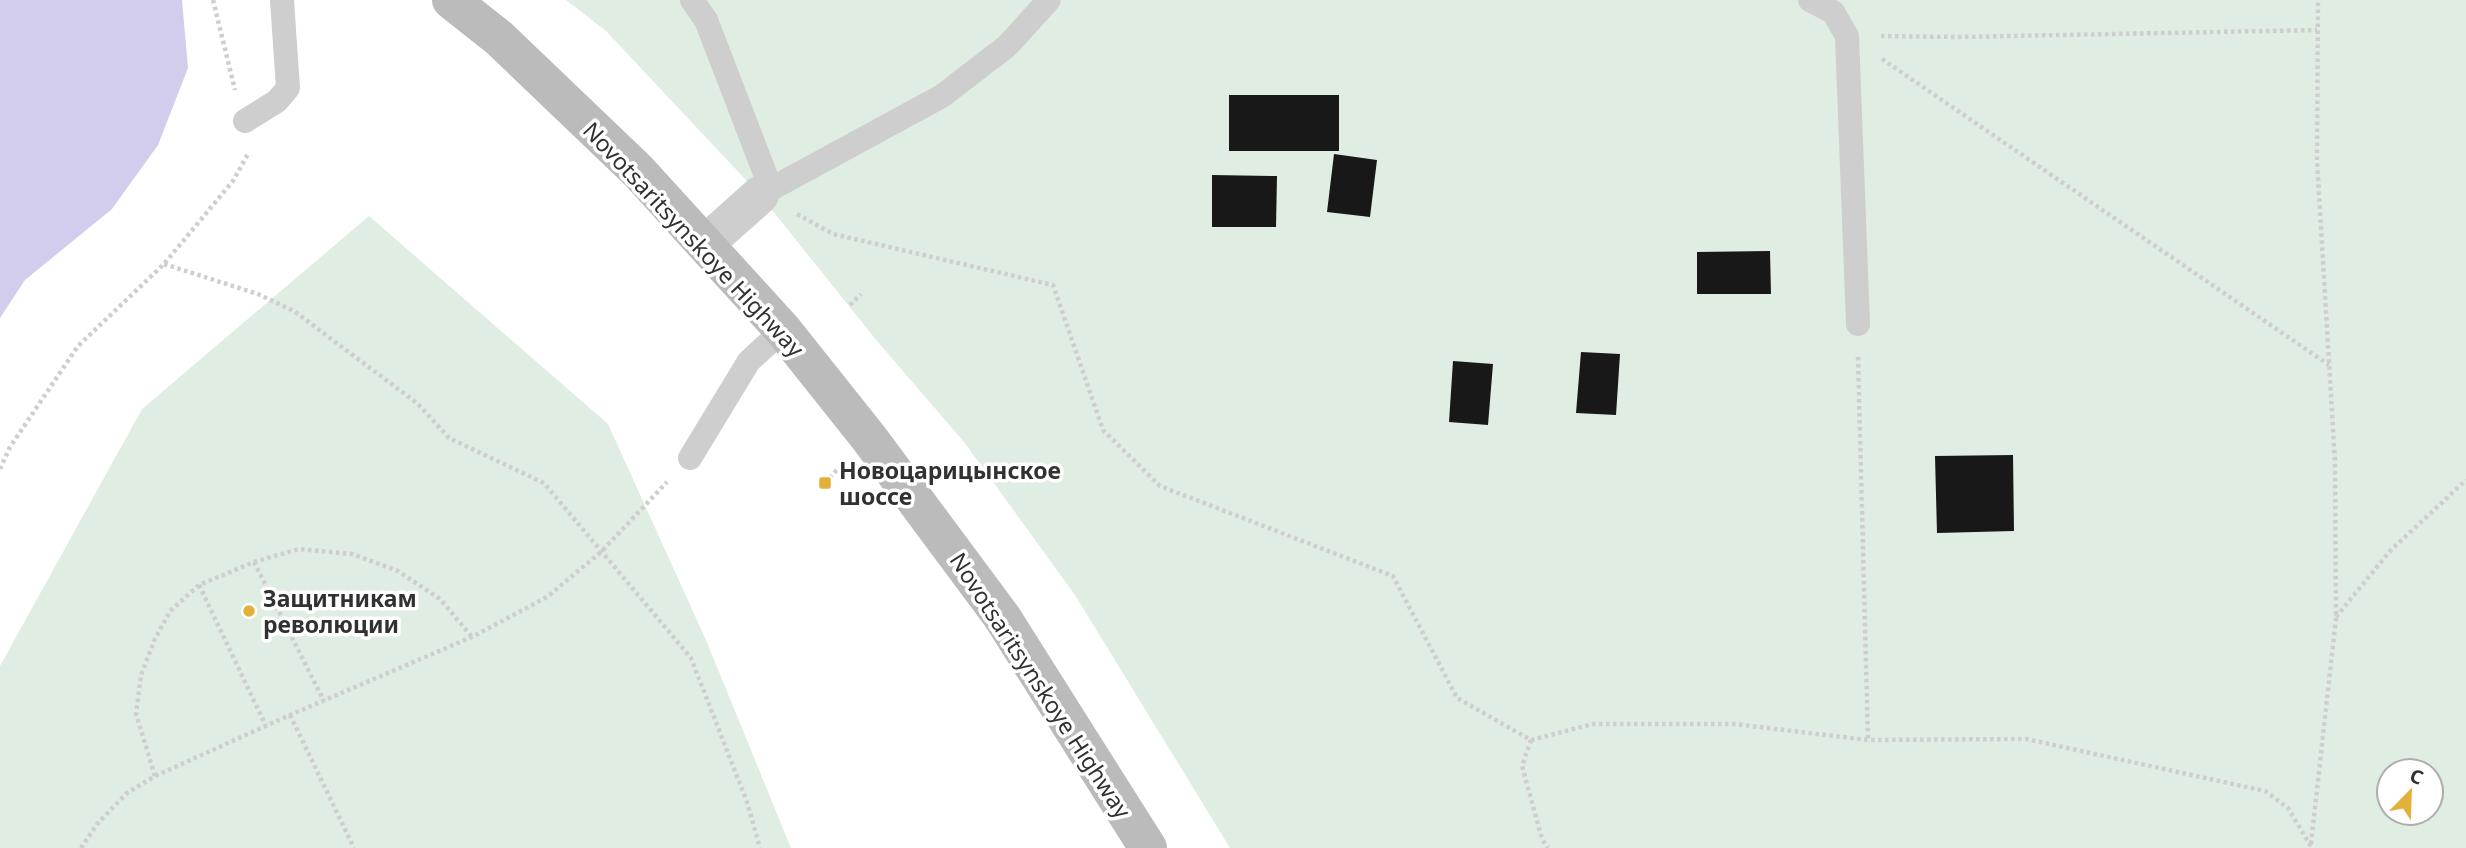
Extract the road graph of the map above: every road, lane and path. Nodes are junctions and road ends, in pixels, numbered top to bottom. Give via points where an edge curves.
1 (213, 0) edge
2 (282, 0) edge
3 (451, 0) edge
4 (692, 0) edge
5 (1049, 0) edge
6 (1810, 0) edge
7 (2318, 0) edge
8 (2317, 30) junction
9 (1847, 36) junction
10 (245, 121) junction
11 (766, 192) junction
12 (705, 244) junction
13 (164, 264) junction
14 (861, 294) dead end
15 (850, 305) dead end
16 (1858, 324) joint
17 (783, 330) junction
18 (2329, 365) junction
19 (690, 458) joint
20 (0, 469) edge
21 (837, 470) dead end
22 (2466, 480) edge
23 (825, 483) dead end
24 (601, 552) junction
25 (254, 562) junction
26 (199, 585) junction
27 (2336, 618) junction
28 (472, 637) junction
29 (324, 701) junction
30 (289, 715) junction
31 (266, 726) junction
32 (1531, 740) junction
33 (1868, 740) junction
34 (155, 776) junction
35 (2311, 847) edge
36 (81, 848) edge
37 (354, 848) edge
38 (760, 848) edge
39 (1148, 848) edge
40 (1548, 848) edge

1 - 10 path
2 - 10 lane via 288,88
3 - 12 main road, Novotsaritsynskoye Highway via 499,38 638,171
4 - 11 lane via 706,20
5 - 11 lane via 1007,46 942,96
6 - 9 lane via 1833,12
7 - 8 path
8 - 9 path
8 - 18 path via 2316,160
9 - 16 lane
9 - 18 path
10 - 13 path via 251,140 233,181
11 - 12 street
11 - 32 path via 833,234 1054,285 1103,430 1160,486 1393,576 1457,698
12 - 17 main road, Novotsaritsynskoye Highway
13 - 20 path via 78,346 9,447
13 - 24 path via 258,294 294,311 418,404 449,438 544,483
14 - 15 path
16 - 33 path
17 - 19 lane via 749,361
17 - 39 main road, Novotsaritsynskoye Highway via 1002,617
18 - 27 path
19 - 24 path
21 - 23 path
22 - 27 path via 2390,551
24 - 28 path via 547,597
24 - 38 path via 691,658
25 - 26 path
25 - 28 path via 299,549 352,554 398,571 440,599
25 - 29 path
26 - 31 path
26 - 34 path via 170,611 141,675 136,714
27 - 35 path
28 - 29 path
29 - 30 path
30 - 31 path
30 - 37 path
31 - 34 path
32 - 33 path via 1593,724 1734,724
32 - 40 path via 1522,766
33 - 35 path via 2026,739 2265,791 2288,808
34 - 36 path via 127,793

